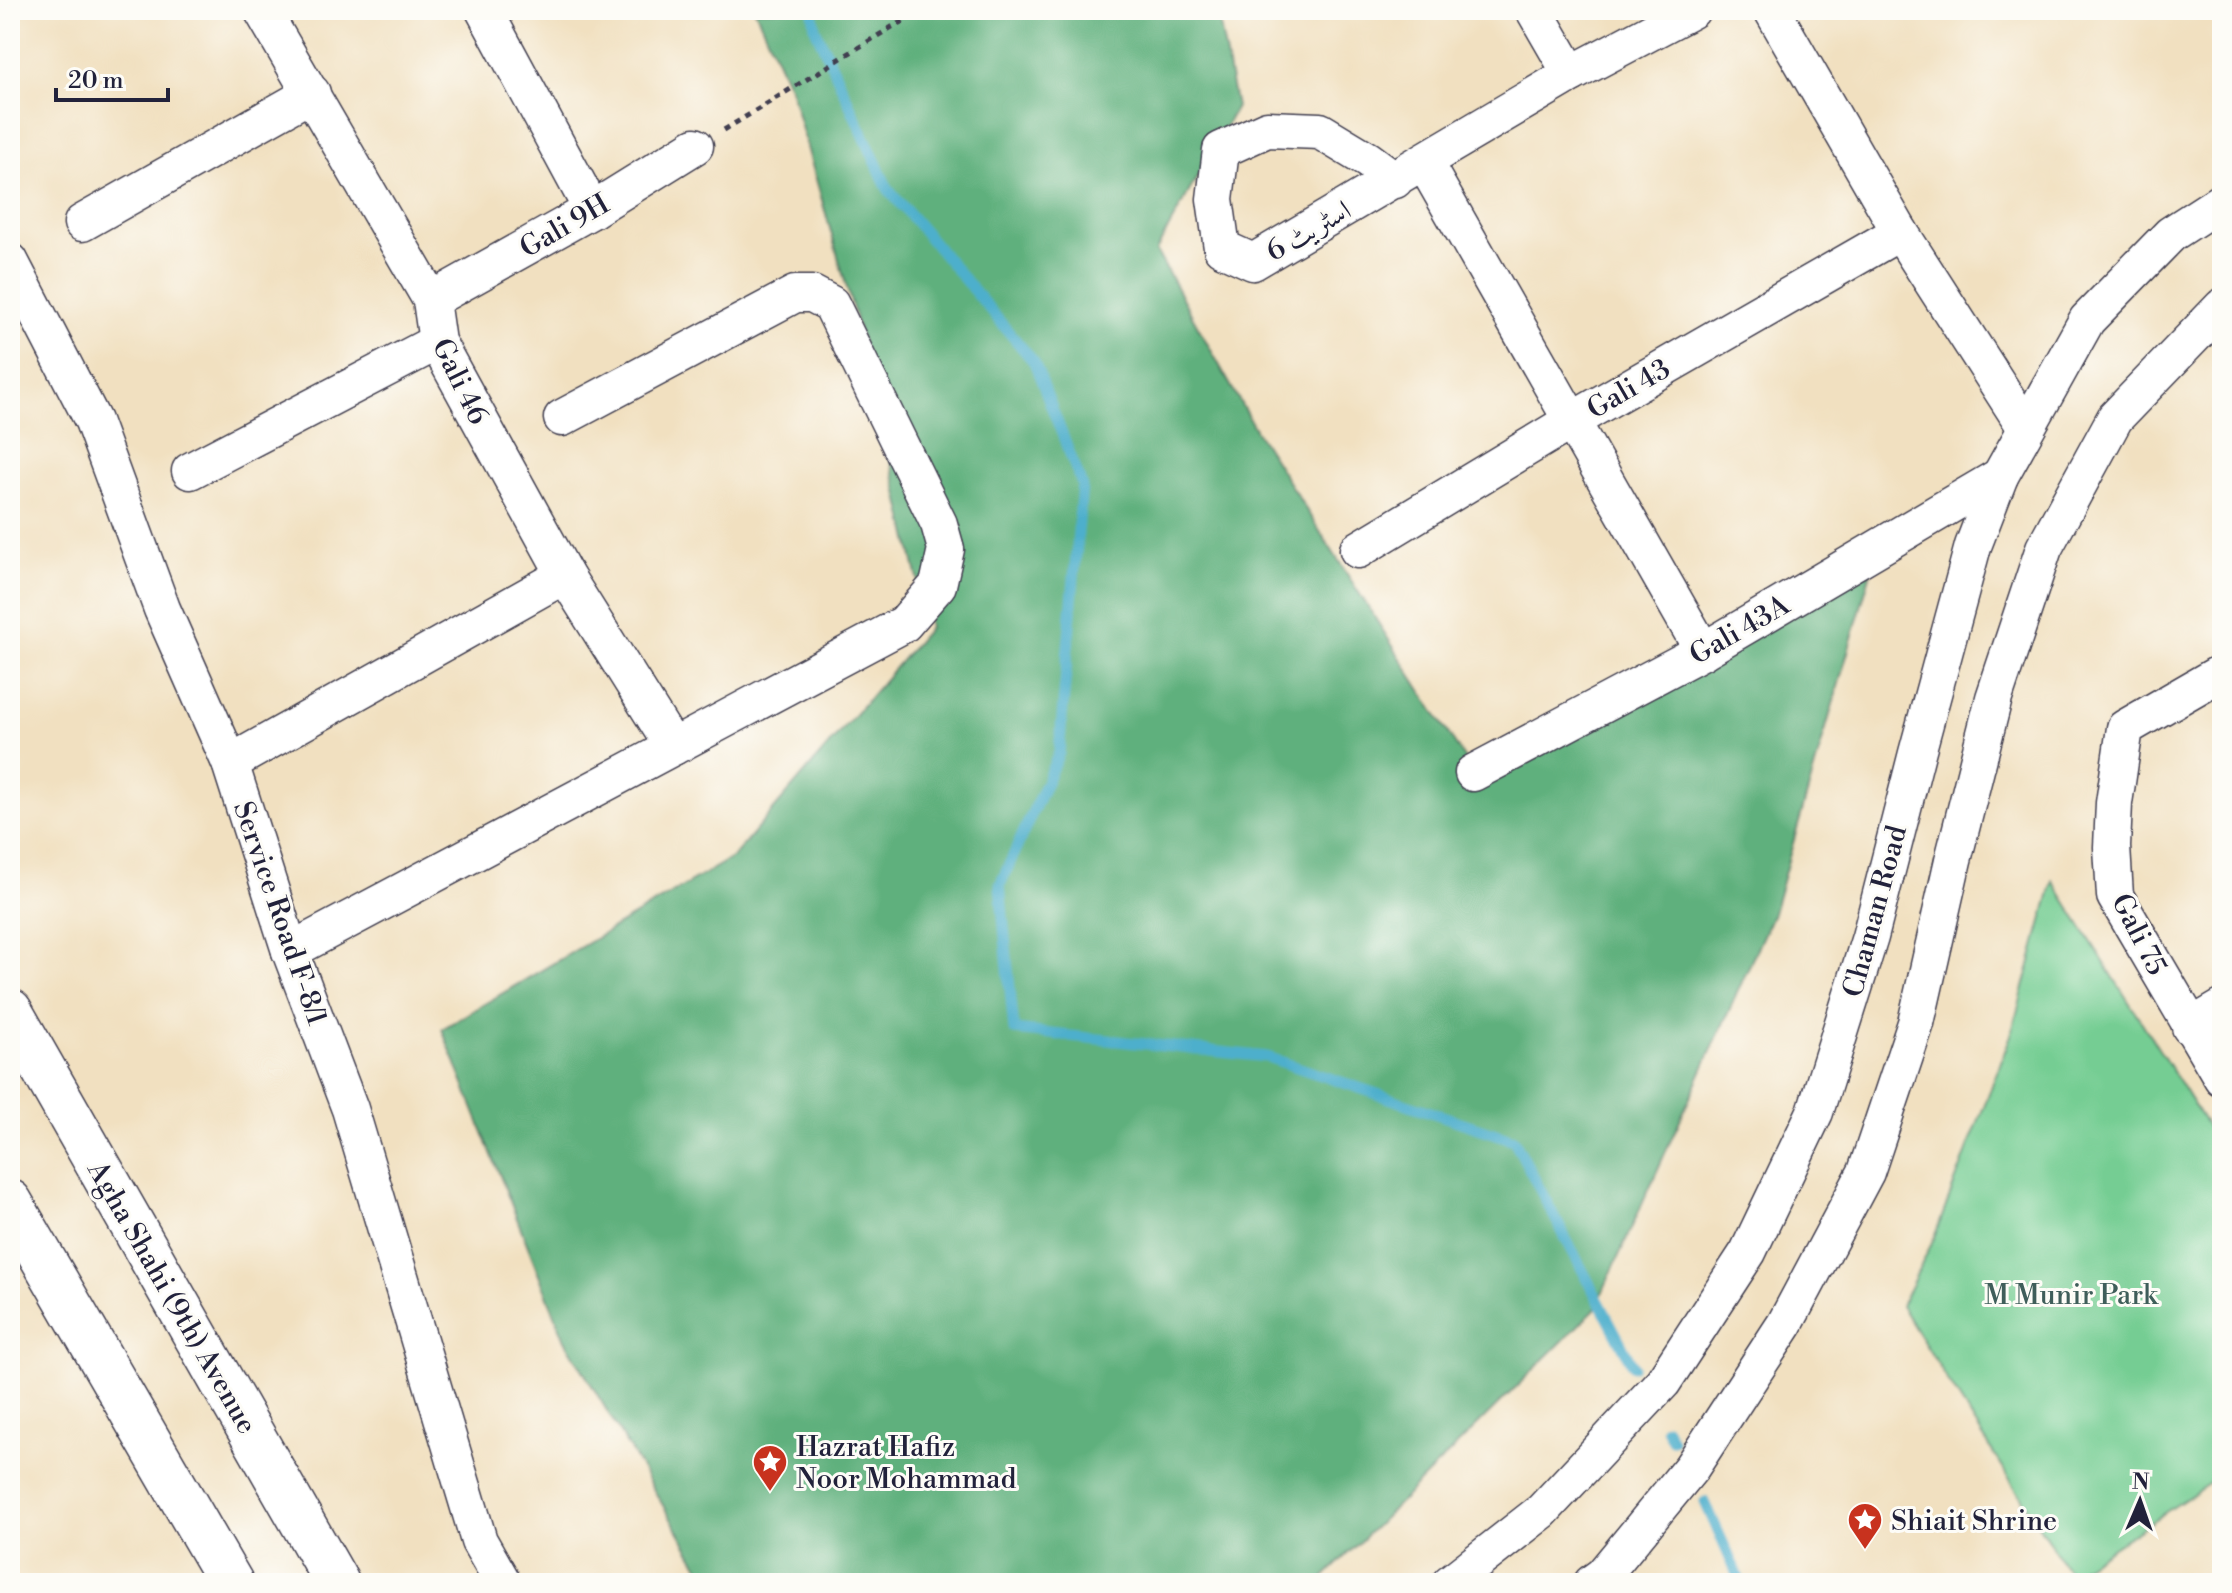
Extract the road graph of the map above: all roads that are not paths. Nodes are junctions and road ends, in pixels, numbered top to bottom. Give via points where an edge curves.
1 (262, 10) edge
2 (1534, 10) edge
3 (1692, 10) edge
4 (1772, 10) edge
5 (487, 11) edge
6 (1571, 74) junction
7 (312, 93) junction
8 (695, 146) dead end
9 (1409, 171) junction
10 (2222, 201) edge
11 (592, 210) junction
12 (82, 223) dead end
13 (1900, 232) junction
14 (10, 261) edge
15 (431, 300) junction
16 (2220, 314) edge
17 (437, 342) junction
18 (562, 418) dead end
19 (1573, 420) junction
20 (2026, 428) junction
21 (190, 471) dead end
22 (2000, 476) junction
23 (1358, 550) dead end
24 (565, 575) junction
25 (1703, 651) junction
26 (2222, 672) edge
27 (673, 747) junction
28 (230, 763) junction
29 (1473, 773) dead end
30 (290, 951) junction
31 (2222, 1008) edge
32 (10, 1011) edge
33 (2190, 1027) junction
34 (2222, 1078) edge
35 (10, 1202) edge
36 (231, 1583) edge
37 (337, 1583) edge
38 (503, 1583) edge
39 (1450, 1583) edge
40 (1592, 1583) edge

1 - 7 street, Gali 46
2 - 6 street
3 - 6 street, اسٹریٹ 6
4 - 13 street
5 - 11 street
6 - 9 street, اسٹریٹ 6
7 - 12 street
7 - 15 street, Gali 46
8 - 11 street, Gali 9H
9 - 9 street, اسٹریٹ 6 via 1368,160 1320,131 1267,129 1221,150 1215,199 1222,248 1253,262
9 - 19 street
10 - 20 street, Chaman Road via 2171,234 2087,320
11 - 15 street, Gali 9H
13 - 19 street, Gali 43
13 - 20 street
14 - 28 street, Service Road F-8/1 via 93,421 162,609
15 - 17 street, Gali 46
16 - 40 street via 2115,418 2044,548 1994,698 1916,1023 1866,1172 1785,1324 1691,1468
17 - 21 street
17 - 24 street, Gali 46
18 - 27 street via 795,294 812,294 831,304 939,524 946,549 938,585 904,624
19 - 23 street, Gali 43
19 - 25 street
20 - 22 street, Chaman Road
22 - 25 street, Gali 43A
22 - 39 street, Chaman Road via 1973,546 1870,937 1815,1112 1748,1252 1663,1382 1542,1511
24 - 27 street, Gali 46
24 - 28 street
25 - 29 street, Gali 43A
26 - 33 street, Gali 75 via 2125,728 2114,803 2115,896
27 - 30 street
28 - 30 street, Service Road F-8/1
30 - 38 street, Service Road F-8/1 via 350,1109 479,1541
31 - 33 street
32 - 37 main road, Agha Shahi (9th) Avenue
33 - 34 street, Gali 75
35 - 36 main road

